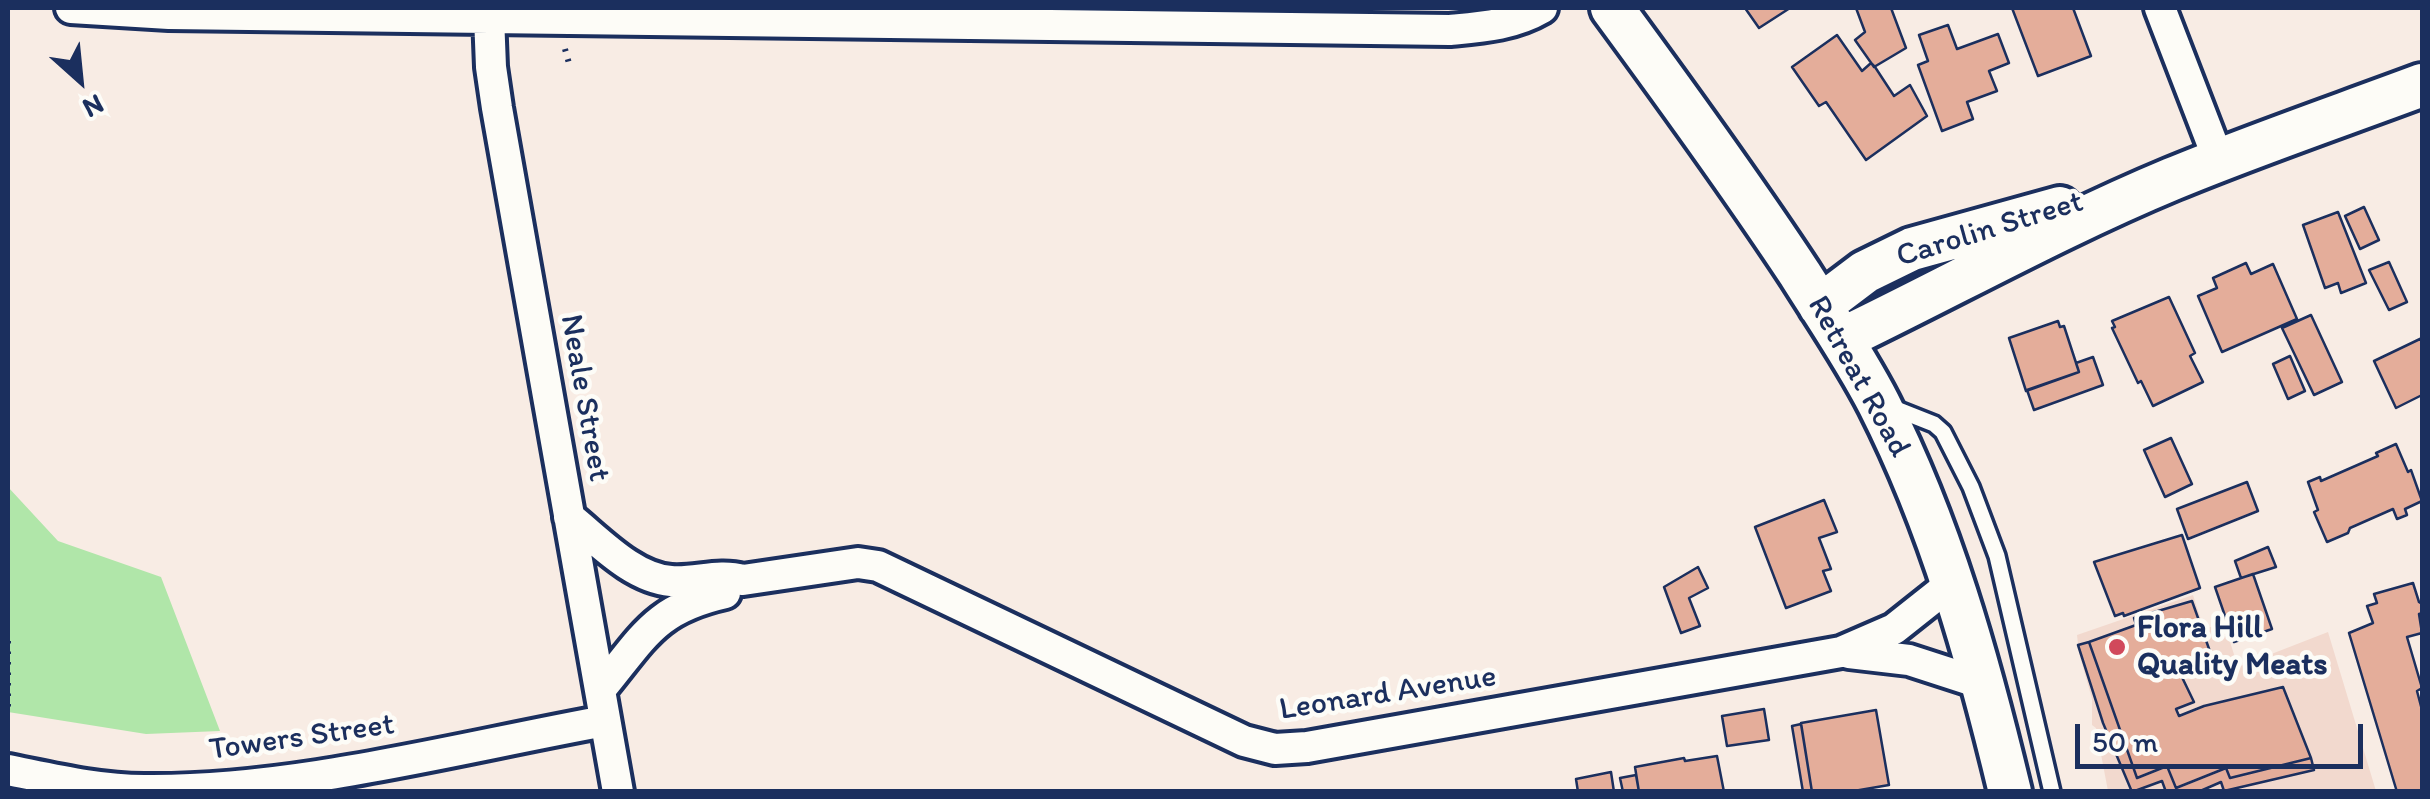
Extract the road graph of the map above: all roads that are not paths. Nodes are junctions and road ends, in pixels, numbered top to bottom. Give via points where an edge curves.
1 (71, 8) edge
2 (1340, 8) edge
3 (1542, 8) edge
4 (1612, 8) edge
5 (2160, 8) edge
6 (488, 16) junction
7 (1296, 27) junction
8 (2422, 84) edge
9 (2219, 162) junction
10 (1831, 323) junction
11 (1878, 402) junction
12 (570, 517) junction
13 (743, 580) junction
14 (1952, 583) junction
15 (1841, 652) junction
16 (1983, 684) junction
17 (600, 690) junction
18 (605, 721) junction
19 (8, 770) edge
20 (618, 792) edge
21 (2010, 792) edge
22 (2052, 792) edge

1 - 6 street
2 - 7 street
3 - 7 street via 1492,26 1450,30
4 - 10 street, Retreat Road
5 - 9 street
6 - 7 street
6 - 12 street, Neale Street via 495,94
8 - 9 street, Carolin Street
9 - 10 street, Carolin Street via 1994,260 1936,294
10 - 11 street, Retreat Road
11 - 14 street, Retreat Road
11 - 22 lane via 1943,432 1971,487 1997,556
12 - 13 street, Leonard Avenue via 654,578
12 - 17 street, Neale Street
13 - 15 street, Leonard Avenue via 858,562 897,572 1244,741 1275,749
13 - 17 street, Leonard Avenue via 732,591 672,609
14 - 15 street, Leonard Avenue via 1878,639
14 - 16 street, Retreat Road
15 - 16 street, Leonard Avenue via 1909,660
16 - 21 street, Retreat Road
17 - 18 street, Neale Street
18 - 19 street, Towers Street via 370,766 181,790 98,787
18 - 20 street, Neale Street

